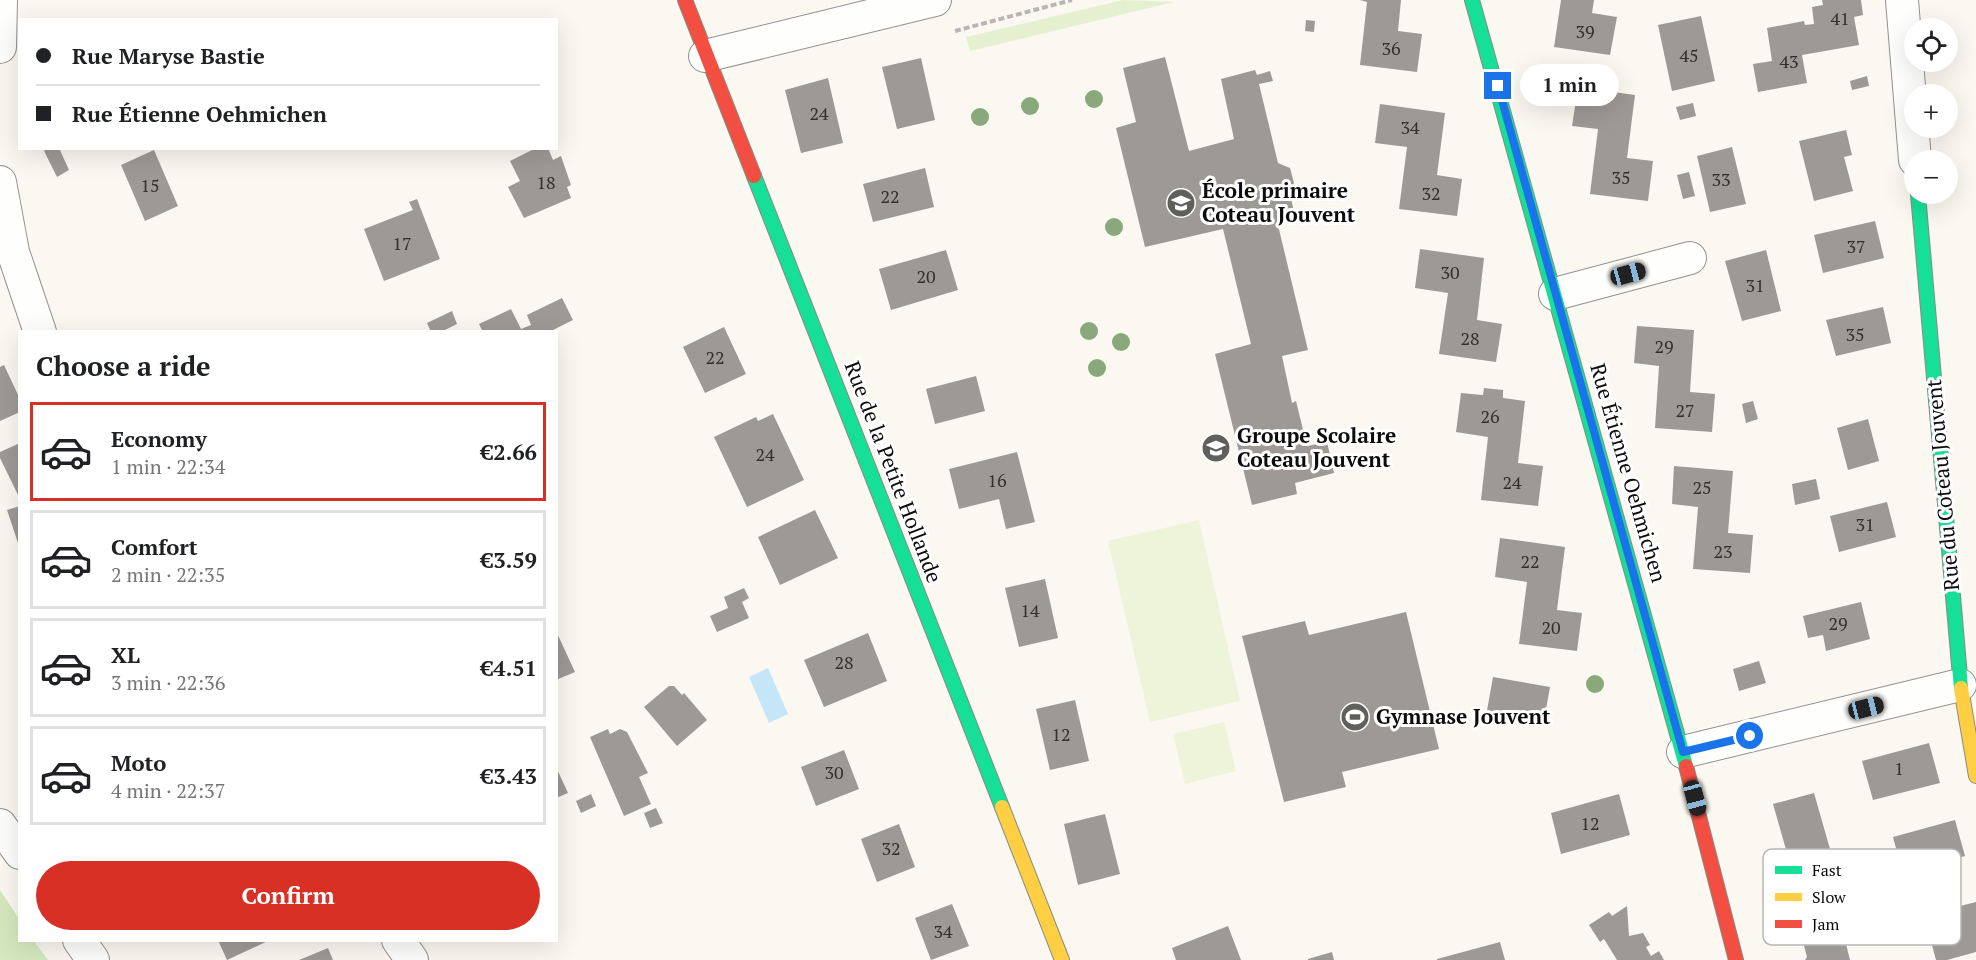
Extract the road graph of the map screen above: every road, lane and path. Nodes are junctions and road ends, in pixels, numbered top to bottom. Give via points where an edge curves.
1 (1, 0) edge
2 (685, 0) edge
3 (935, 0) edge
4 (1072, 0) edge
5 (1472, 0) edge
6 (1902, 0) edge
7 (873, 7) edge
8 (955, 31) dead end
9 (0, 47) edge
10 (705, 56) junction
11 (1914, 150) edge
12 (0, 182) edge
13 (1919, 204) edge
14 (1690, 258) dead end
15 (1555, 294) junction
16 (39, 330) edge
17 (1960, 686) junction
18 (1683, 752) junction
19 (1976, 776) edge
20 (0, 825) edge
21 (18, 850) edge
22 (80, 942) edge
23 (400, 942) edge
24 (93, 960) edge
25 (412, 960) edge
26 (1062, 960) edge
27 (1736, 960) edge

1 - 9 street
2 - 10 street, Rue de la Petite Hollande
3 - 7 street
4 - 8 path
5 - 15 street, Rue Étienne Oehmichen
6 - 11 street
7 - 10 street
10 - 26 street, Rue de la Petite Hollande
12 - 16 street via 13,252
13 - 17 street, Rue du Coteau Jouvent
14 - 15 street
15 - 18 street, Rue Étienne Oehmichen
17 - 18 street
17 - 19 street, Rue du Coteau Jouvent
18 - 27 street, Rue Étienne Oehmichen
20 - 21 street
22 - 24 street
23 - 25 street

